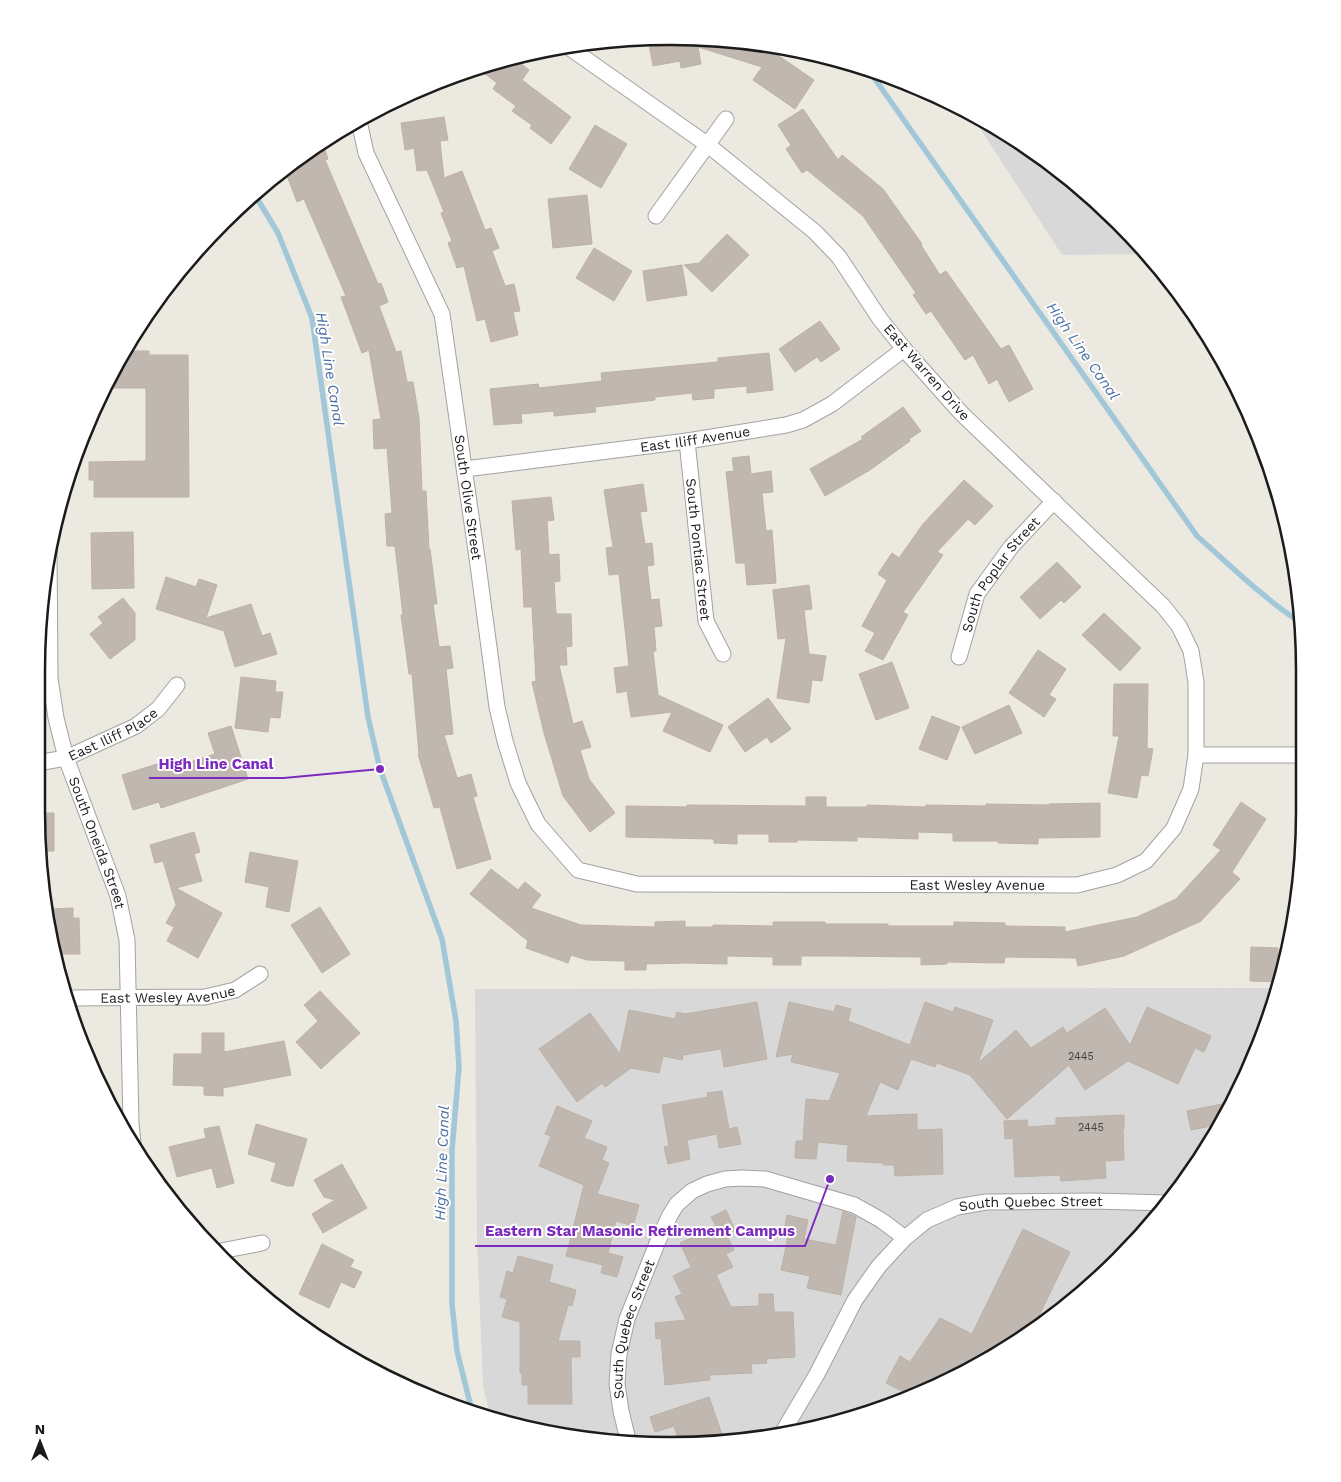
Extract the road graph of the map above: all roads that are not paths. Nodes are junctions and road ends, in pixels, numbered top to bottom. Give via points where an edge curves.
1 (576, 52) edge
2 (726, 119) dead end
3 (360, 128) edge
4 (708, 145) junction
5 (656, 216) dead end
6 (904, 349) junction
7 (687, 441) junction
8 (465, 469) junction
9 (1054, 501) junction
10 (49, 595) edge
11 (723, 654) dead end
12 (959, 657) dead end
13 (177, 685) dead end
14 (1196, 755) junction
15 (1296, 755) edge
16 (66, 758) junction
17 (45, 762) edge
18 (578, 870) joint
19 (260, 974) dead end
20 (74, 998) edge
21 (129, 998) junction
22 (131, 1128) edge
23 (1158, 1203) edge
24 (905, 1238) junction
25 (262, 1243) dead end
26 (225, 1250) edge
27 (786, 1426) edge
28 (627, 1436) edge

1 - 4 street, East Warren Drive
2 - 4 street
3 - 8 street, South Olive Street via 366,153 442,314
4 - 5 street
4 - 6 street, East Warren Drive via 824,241 850,271 880,319
6 - 7 street, East Iliff Avenue via 832,404 803,420 786,426
6 - 9 street, East Warren Drive via 962,414
7 - 8 street, East Iliff Avenue
7 - 11 street, South Pontiac Street via 706,621
8 - 18 street, South Olive Street via 505,741 518,783 538,824
9 - 12 street, South Poplar Street via 1011,547 977,594
9 - 14 street, East Warren Drive via 1163,606 1179,626 1191,651 1196,682
10 - 16 street, South Oneida Street via 50,678
13 - 16 street, East Iliff Place via 158,709 136,726
14 - 15 street
14 - 18 street, East Wesley Avenue via 1191,790 1174,828 1146,861 1117,875 1077,885 637,884
16 - 17 street, East Iliff Place
16 - 21 street, South Oneida Street via 118,896 127,940
19 - 21 street, East Wesley Avenue via 235,990 205,997
20 - 21 street, East Wesley Avenue
21 - 22 street, South Oneida Street
23 - 24 street, South Quebec Street via 1017,1201 957,1206 927,1220
24 - 27 street, South Quebec Street via 879,1266 855,1300
24 - 28 street, South Quebec Street via 854,1205 765,1179 725,1179 692,1191 670,1215 627,1319 619,1354 617,1384
25 - 26 street

